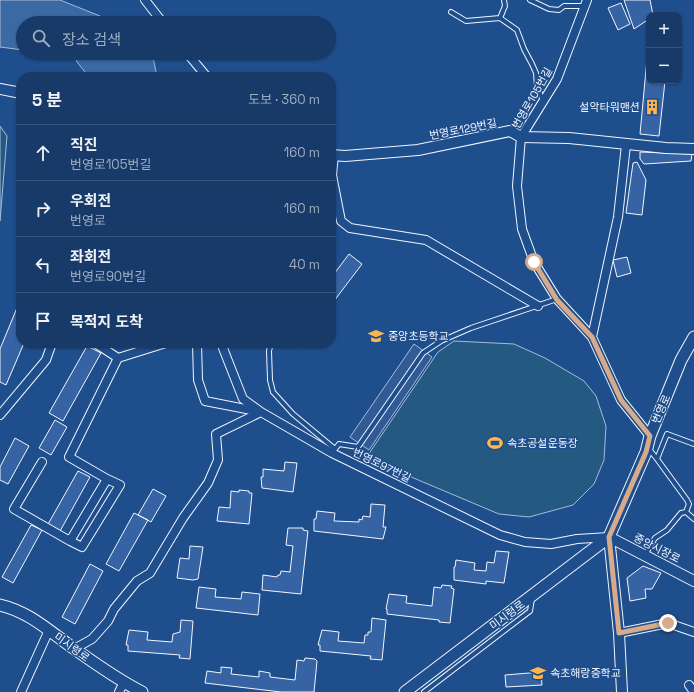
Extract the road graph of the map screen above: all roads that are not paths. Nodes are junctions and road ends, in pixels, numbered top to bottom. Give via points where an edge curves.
1 (145, 0) edge
2 (504, 0) edge
3 (530, 0) edge
4 (587, 0) edge
5 (451, 12) dead end
6 (158, 16) edge
7 (500, 18) junction
8 (580, 23) junction
9 (193, 60) edge
10 (203, 72) edge
11 (0, 89) edge
12 (16, 92) edge
13 (544, 101) junction
14 (521, 137) junction
15 (626, 145) junction
16 (694, 149) edge
17 (336, 155) edge
18 (336, 198) edge
19 (557, 300) junction
20 (538, 306) junction
21 (592, 337) junction
22 (694, 337) edge
23 (50, 348) edge
24 (103, 348) edge
25 (150, 348) edge
26 (197, 348) edge
27 (222, 348) edge
28 (270, 348) edge
29 (118, 358) junction
30 (261, 412) junction
31 (0, 415) edge
32 (648, 441) junction
33 (694, 444) edge
34 (334, 451) junction
35 (657, 460) junction
36 (42, 462) dead end
37 (107, 479) junction
38 (686, 512) junction
39 (694, 519) edge
40 (609, 537) junction
41 (70, 541) junction
42 (645, 556) junction
43 (694, 581) edge
44 (533, 595) junction
45 (0, 605) edge
46 (49, 630) junction
47 (694, 632) edge
48 (619, 633) junction
49 (74, 649) junction
50 (122, 687) edge
51 (21, 692) edge
52 (142, 692) edge
53 (405, 692) edge
54 (424, 692) edge
55 (622, 692) edge

1 - 6 street
2 - 7 lane via 505,6
3 - 8 lane via 549,9 583,6
4 - 8 street, 번영로105번길
5 - 7 lane via 466,21
7 - 13 lane via 517,30 534,69 537,86
8 - 13 street, 번영로105번길 via 558,79
9 - 10 street
11 - 12 street
13 - 14 street, 번영로105번길
14 - 15 street, 번영로129번길 via 597,140
14 - 17 street, 번영로129번길 via 510,131 418,150
14 - 19 street, 번영로105번길 via 517,186 522,229 534,262
15 - 16 street, 번영로129번길
15 - 21 street via 618,217
18 - 20 street via 341,221 350,228 426,240
19 - 20 lane
19 - 21 street, 번영로105번길
20 - 34 lane via 471,328 441,341 423,353 358,447 339,444
21 - 32 street, 번영로105번길 via 621,400
22 - 32 main road, 번영로 via 681,360
23 - 31 street via 46,360
24 - 29 street
25 - 29 street
26 - 30 street, 번영로97번길 via 198,380 205,400
27 - 30 street via 243,399
28 - 34 lane via 270,380 273,392
29 - 37 street via 69,457
30 - 34 street, 번영로97번길
30 - 49 street via 216,434 218,460 212,474 150,573 137,581 92,639
32 - 35 lane
32 - 40 main road, 번영로
33 - 35 lane via 667,434
34 - 40 street, 번영로97번길 via 500,535 525,542 551,544
35 - 38 lane via 687,500 689,504
36 - 41 street via 14,510
37 - 41 street
37 - 41 street via 120,485 82,548
38 - 39 lane
38 - 42 lane via 681,513 667,530 655,538
40 - 42 street, 중앙시장로
40 - 44 main road, 미시령로
40 - 48 street, 번영로
42 - 43 street, 중앙시장로
44 - 53 main road, 미시령로
44 - 54 lane via 530,611
45 - 46 main road, 미시령로 via 30,616
46 - 49 main road, 미시령로
46 - 51 street
47 - 48 street via 668,623
48 - 55 street, 번영로
49 - 50 main road, 미시령로
50 - 52 main road, 미시령로

